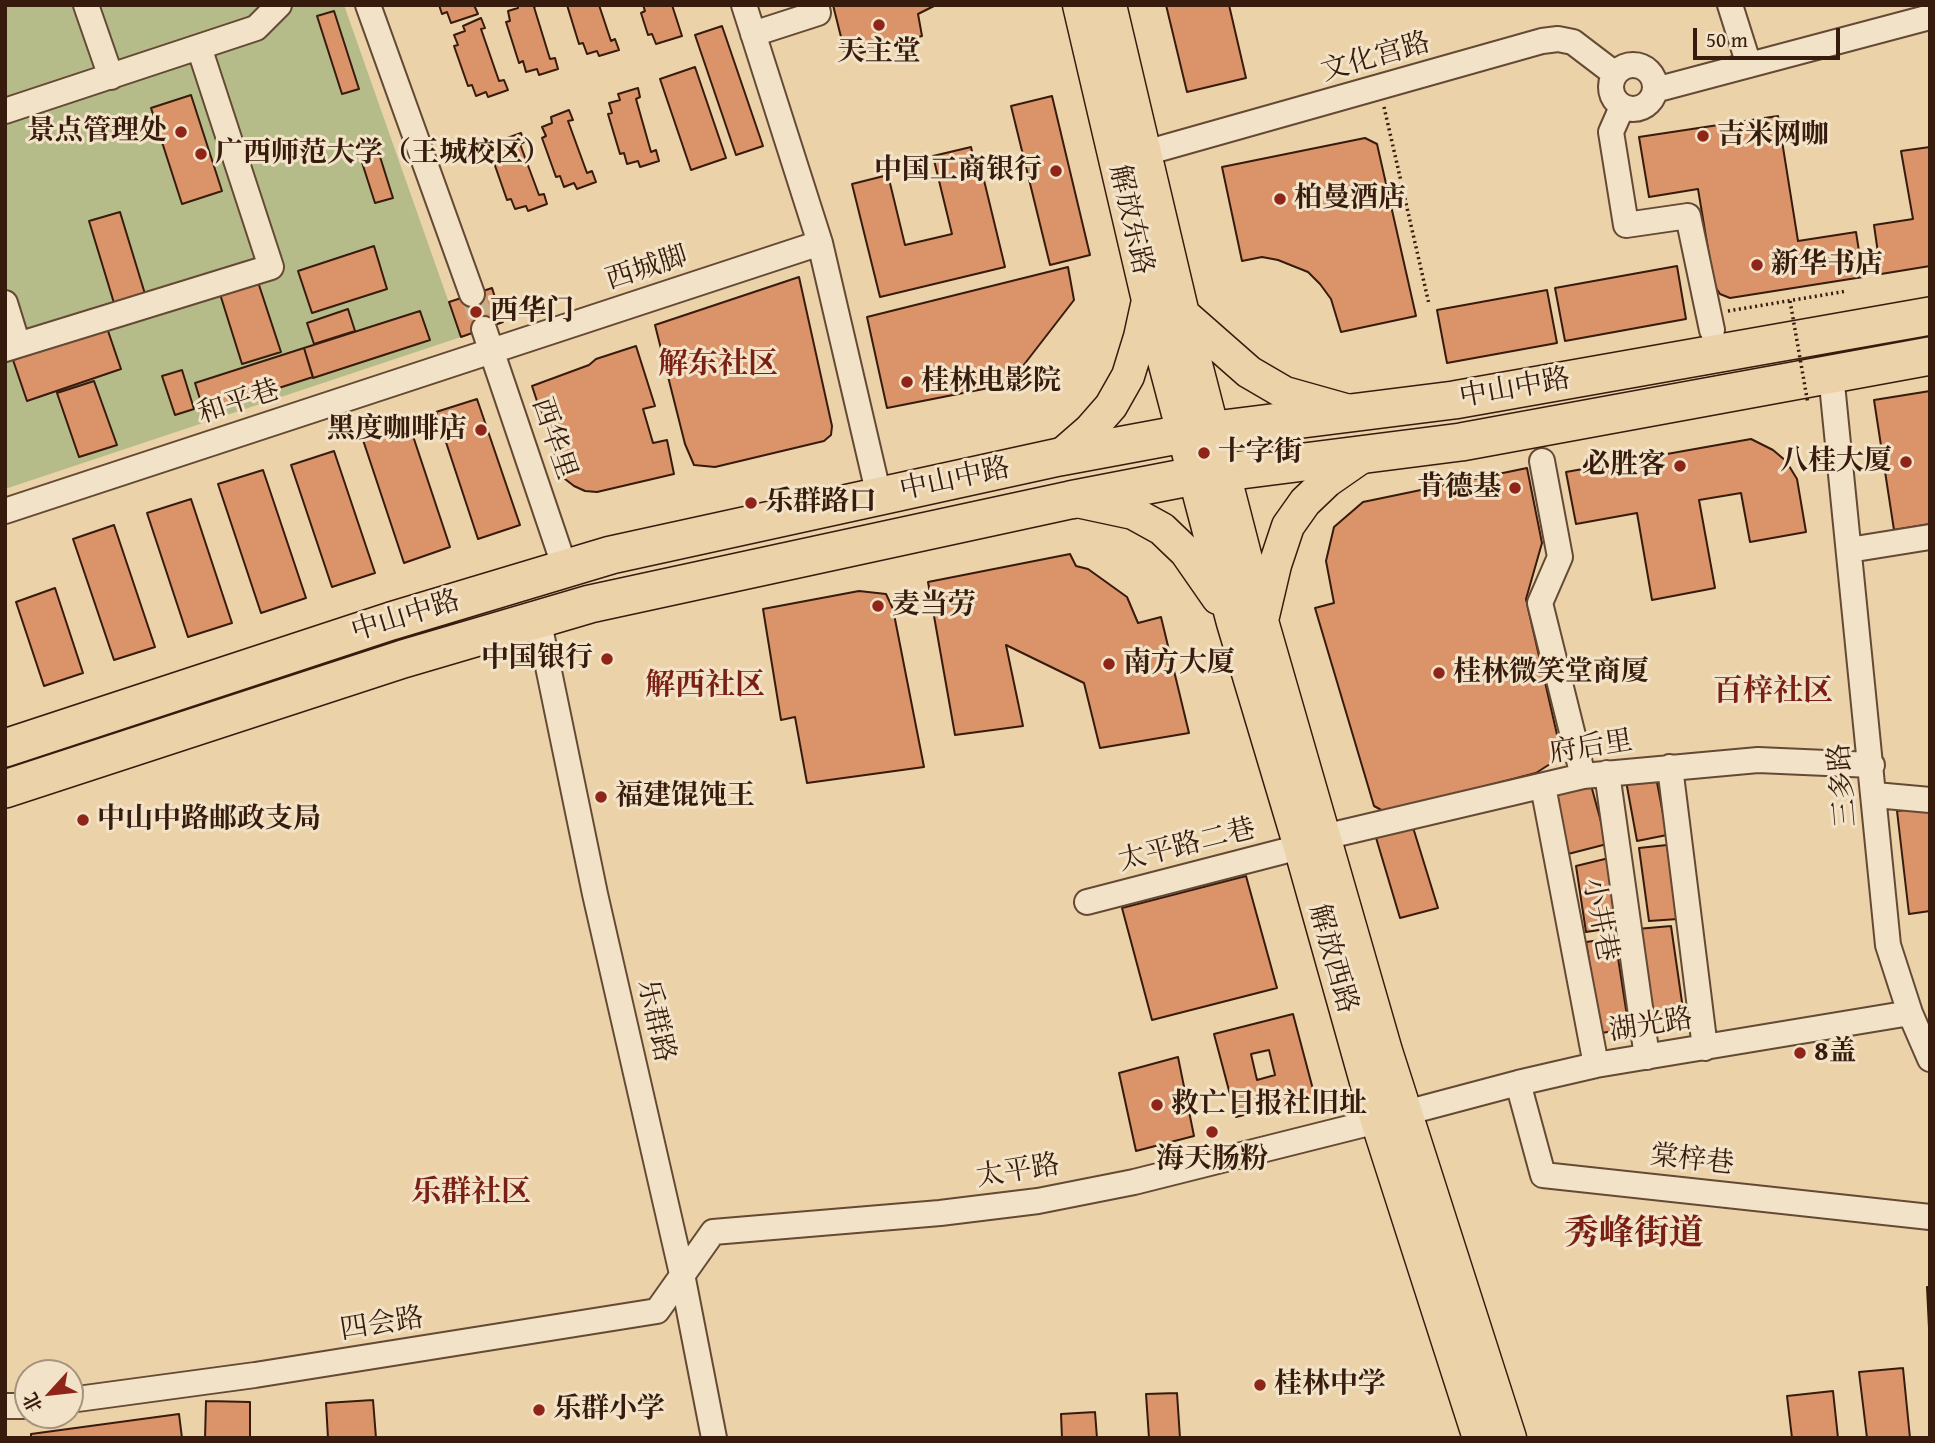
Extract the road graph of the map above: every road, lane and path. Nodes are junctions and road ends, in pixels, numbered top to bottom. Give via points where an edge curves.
1 (86, 5) edge
2 (279, 5) edge
3 (368, 5) edge
4 (744, 5) edge
5 (816, 5) edge
6 (1079, 5) edge
7 (1110, 5) edge
8 (1730, 5) edge
9 (1930, 17) edge
10 (753, 34) junction
11 (199, 47) junction
12 (1749, 65) junction
13 (1615, 74) junction
14 (111, 77) junction
15 (1380, 88) junction
16 (1655, 90) junction
17 (1622, 107) junction
18 (5, 111) edge
19 (1145, 153) junction
20 (820, 243) junction
21 (1847, 291) dead end
22 (472, 294) tunnel mouth
23 (1148, 300) junction
24 (1790, 301) dead end
25 (5, 303) edge
26 (1429, 304) dead end
27 (1183, 314) junction
28 (1930, 316) edge
29 (1720, 321) joint
30 (488, 340) junction
31 (12, 347) edge
32 (1930, 356) edge
33 (1831, 374) junction
34 (1808, 404) dead end
35 (1357, 414) junction
36 (1198, 432) junction
37 (1363, 456) junction
38 (1059, 457) junction
39 (1542, 461) dead end
40 (1209, 475) junction
41 (879, 496) junction
42 (1070, 500) junction
43 (5, 511) edge
44 (1930, 537) edge
45 (1850, 550) junction
46 (565, 568) junction
47 (538, 618) junction
48 (1247, 622) junction
49 (5, 748) edge
50 (1872, 765) junction
51 (1670, 767) junction
52 (1595, 775) junction
53 (1543, 786) junction
54 (5, 789) edge
55 (1875, 795) junction
56 (1930, 800) edge
57 (1312, 842) junction
58 (1087, 902) dead end
59 (1910, 1013) junction
60 (1705, 1048) junction
61 (1647, 1056) junction
62 (1930, 1059) edge
63 (1596, 1065) junction
64 (1518, 1083) junction
65 (1391, 1117) junction
66 (1930, 1217) edge
67 (682, 1274) junction
68 (84, 1398) edge
69 (714, 1438) edge
70 (1479, 1438) edge
71 (1510, 1438) edge

1 - 14 street
2 - 11 street via 256,28
3 - 22 street
4 - 10 street
5 - 10 street via 818,13
6 - 23 main road, 解放东路
7 - 19 main road, 解放东路
8 - 12 street
9 - 12 street
10 - 20 street
11 - 14 street
11 - 31 street via 271,267
12 - 16 street
13 - 15 street, 文化宫路 via 1573,43 1558,40
13 - 16 street via 1627,66 1642,67 1652,77
13 - 17 street via 1612,95
14 - 18 street
15 - 19 street, 文化宫路
15 - 26 path
16 - 17 street via 1643,107
17 - 29 street via 1611,132 1626,225 1688,216
19 - 27 main road, 解放东路
20 - 30 street, 西城脚
20 - 41 street
21 - 29 path
23 - 36 main road, 解放东路
23 - 38 main road via 1128,376 1111,406
24 - 34 path, bridge
25 - 31 street
27 - 35 main road via 1249,372 1285,393
27 - 36 main road, 解放东路
28 - 35 highway, 中山中路
30 - 43 street, 和平巷
30 - 46 street, 西华里
32 - 33 highway, 中山中路
33 - 37 highway, 中山中路
33 - 45 street, 三多路
35 - 36 highway, 中山中路
36 - 38 highway, 中山中路
36 - 40 main road, 解放西路
37 - 40 highway, 中山中路
37 - 48 main road via 1312,495 1288,526
38 - 41 highway, 中山中路
39 - 52 street via 1560,557 1540,603
40 - 42 highway, 中山中路
40 - 48 main road, 解放西路
41 - 46 highway, 中山中路
42 - 47 highway, 中山中路
42 - 48 main road via 1133,513 1162,529
44 - 45 street
45 - 50 street, 三多路
46 - 49 highway, 中山中路
47 - 54 highway, 中山中路
47 - 67 street, 乐群路 via 595,894
48 - 57 main road, 解放西路
50 - 51 street, 府后里 via 1758,760
50 - 55 street, 三多路
51 - 52 street, 府后里
51 - 60 street
52 - 53 street, 府后里
52 - 61 street
53 - 57 street, 府后里
53 - 63 street, 小井巷
55 - 56 street
55 - 59 street, 三多路 via 1888,945
57 - 58 street, 太平路二巷
57 - 65 main road, 解放西路
59 - 60 street, 湖光路
59 - 62 street, 三多路
60 - 61 street, 湖光路
61 - 63 street, 湖光路
63 - 64 street, 湖光路
64 - 65 street, 湖光路
64 - 66 street, 棠梓巷 via 1542,1175
65 - 67 street, 太平路 via 1038,1201 713,1232
65 - 70 main road, 解放西路
65 - 71 main road, 解放西路
67 - 68 street, 四会路 via 657,1311
67 - 69 street, 乐群路

